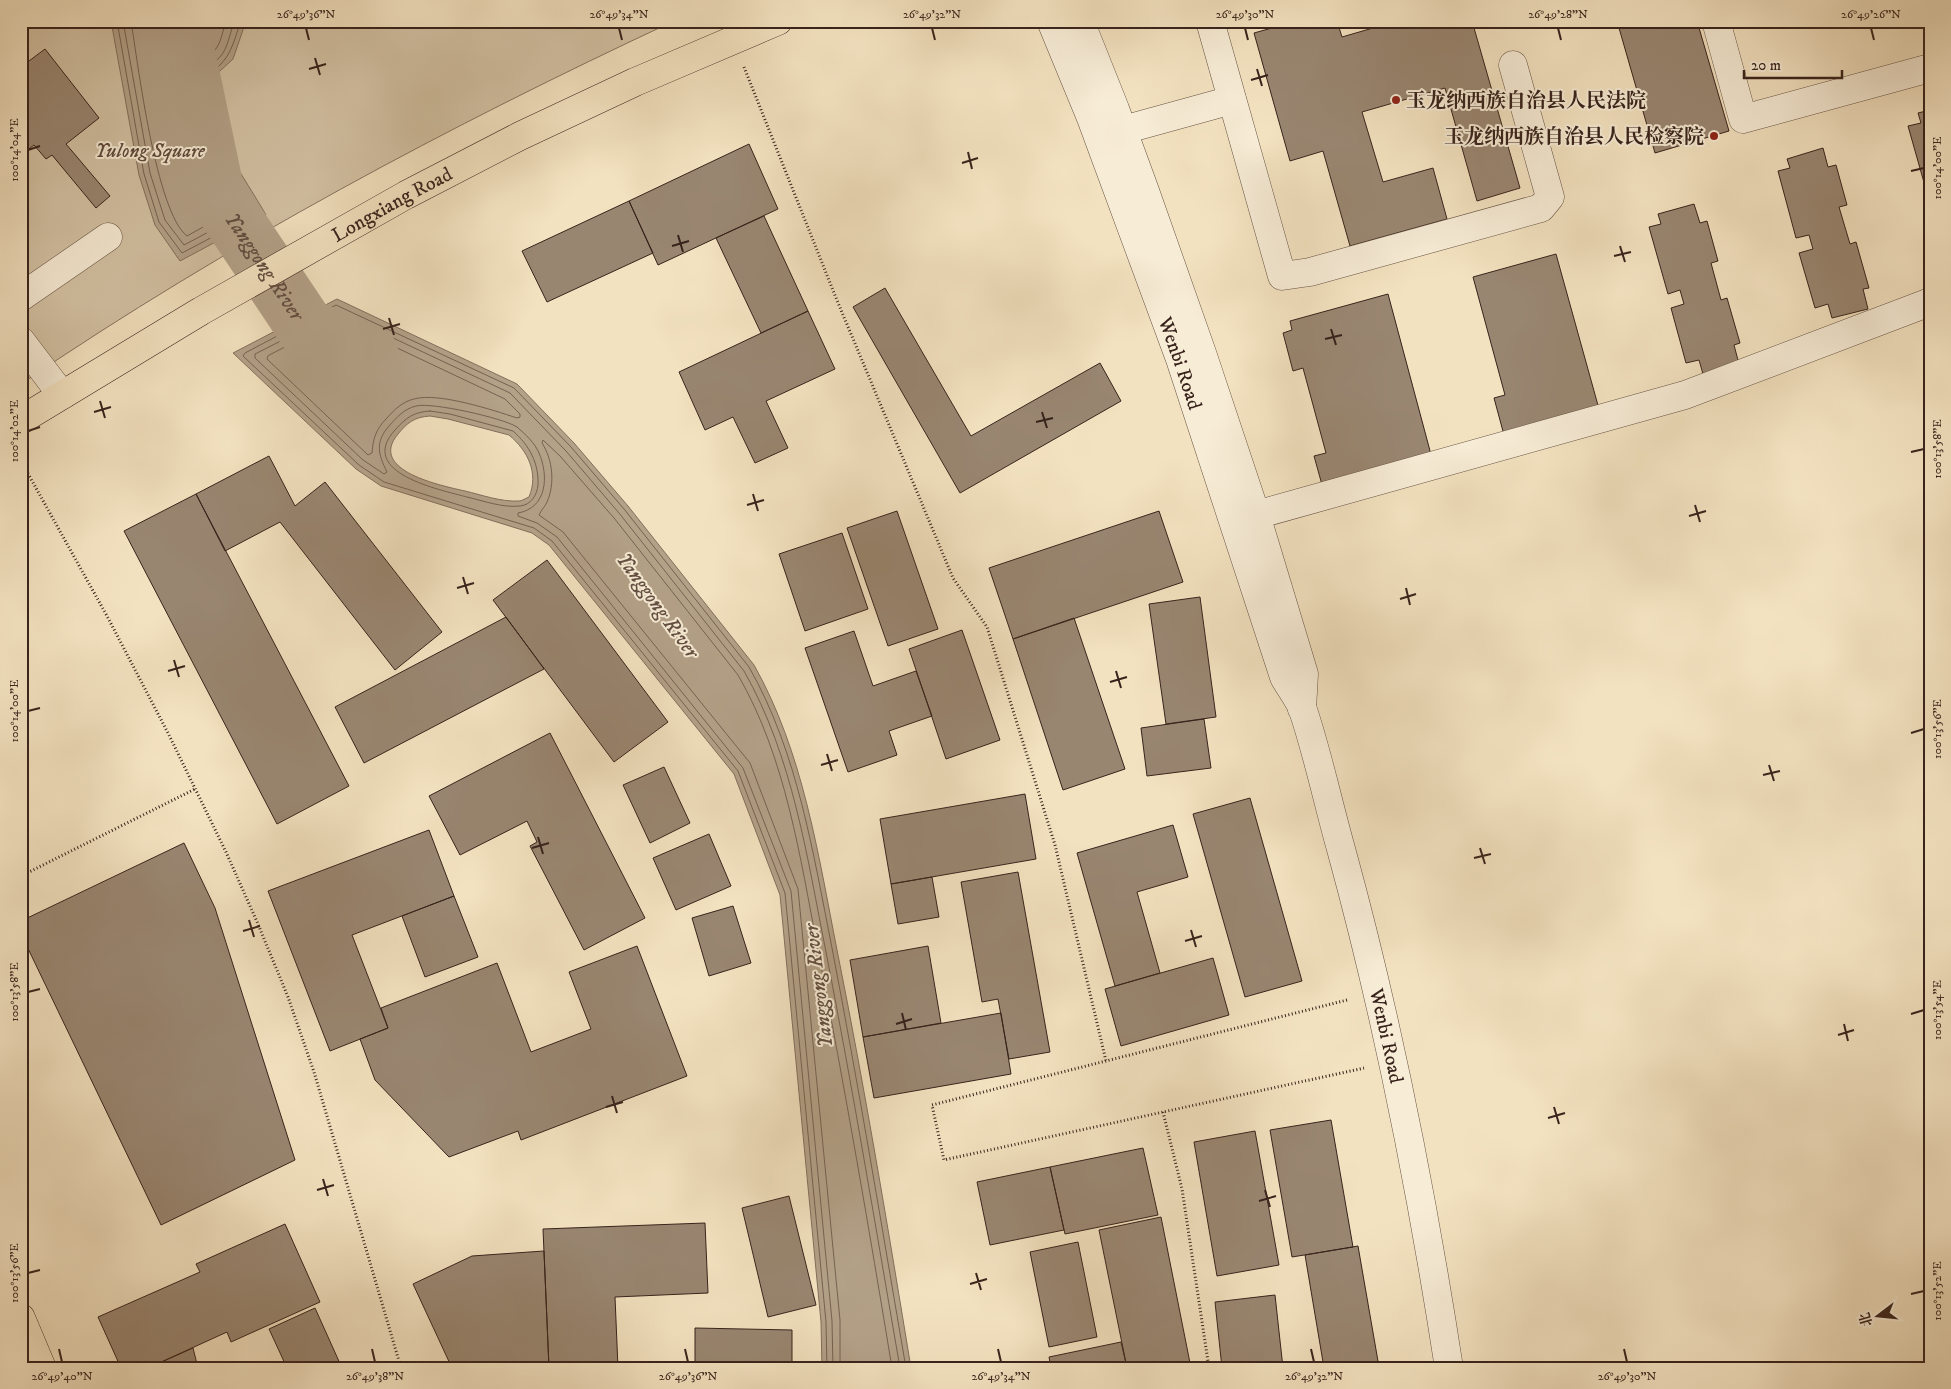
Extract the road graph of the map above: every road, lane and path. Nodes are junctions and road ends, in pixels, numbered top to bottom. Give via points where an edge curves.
1 (778, 21) edge
2 (1051, 21) edge
3 (1080, 21) edge
4 (1210, 21) edge
5 (1716, 21) edge
6 (733, 40) junction
7 (1513, 66) dead end
8 (1930, 68) edge
9 (1232, 100) junction
10 (1123, 130) junction
11 (108, 237) dead end
12 (21, 296) edge
13 (1930, 302) edge
14 (21, 341) edge
15 (62, 395) junction
16 (21, 420) edge
17 (21, 461) edge
18 (1256, 515) junction
19 (1302, 709) junction
20 (196, 789) junction
21 (21, 876) edge
22 (1378, 992) junction
23 (1106, 1061) junction
24 (1394, 1062) junction
25 (1163, 1112) junction
26 (21, 1318) edge
27 (42, 1368) edge
28 (400, 1368) edge
29 (1209, 1368) edge
30 (1449, 1368) edge

1 - 6 main road, Longxiang Road
2 - 19 street, Wenbi Road via 1180,360 1284,677
3 - 10 street, Wenbi Road
4 - 9 street
5 - 8 street via 1743,119
6 - 15 main road, Longxiang Road via 520,136 406,195 201,310
6 - 23 path via 953,578 987,627 1055,844
7 - 9 street via 1550,197 1541,208 1310,272 1282,276
9 - 10 street
10 - 18 street, Wenbi Road
11 - 12 street
13 - 18 street via 1685,395
14 - 15 street
15 - 16 main road, Longxiang Road
17 - 20 path via 107,616
18 - 19 street, Wenbi Road via 1304,674
19 - 22 street, Wenbi Road
20 - 21 path
20 - 28 path via 288,997 314,1072
22 - 23 path
22 - 24 street, Wenbi Road
23 - 25 path via 932,1105 944,1160
24 - 25 path
24 - 30 street, Wenbi Road via 1430,1248
25 - 29 path via 1182,1189
26 - 27 main road

